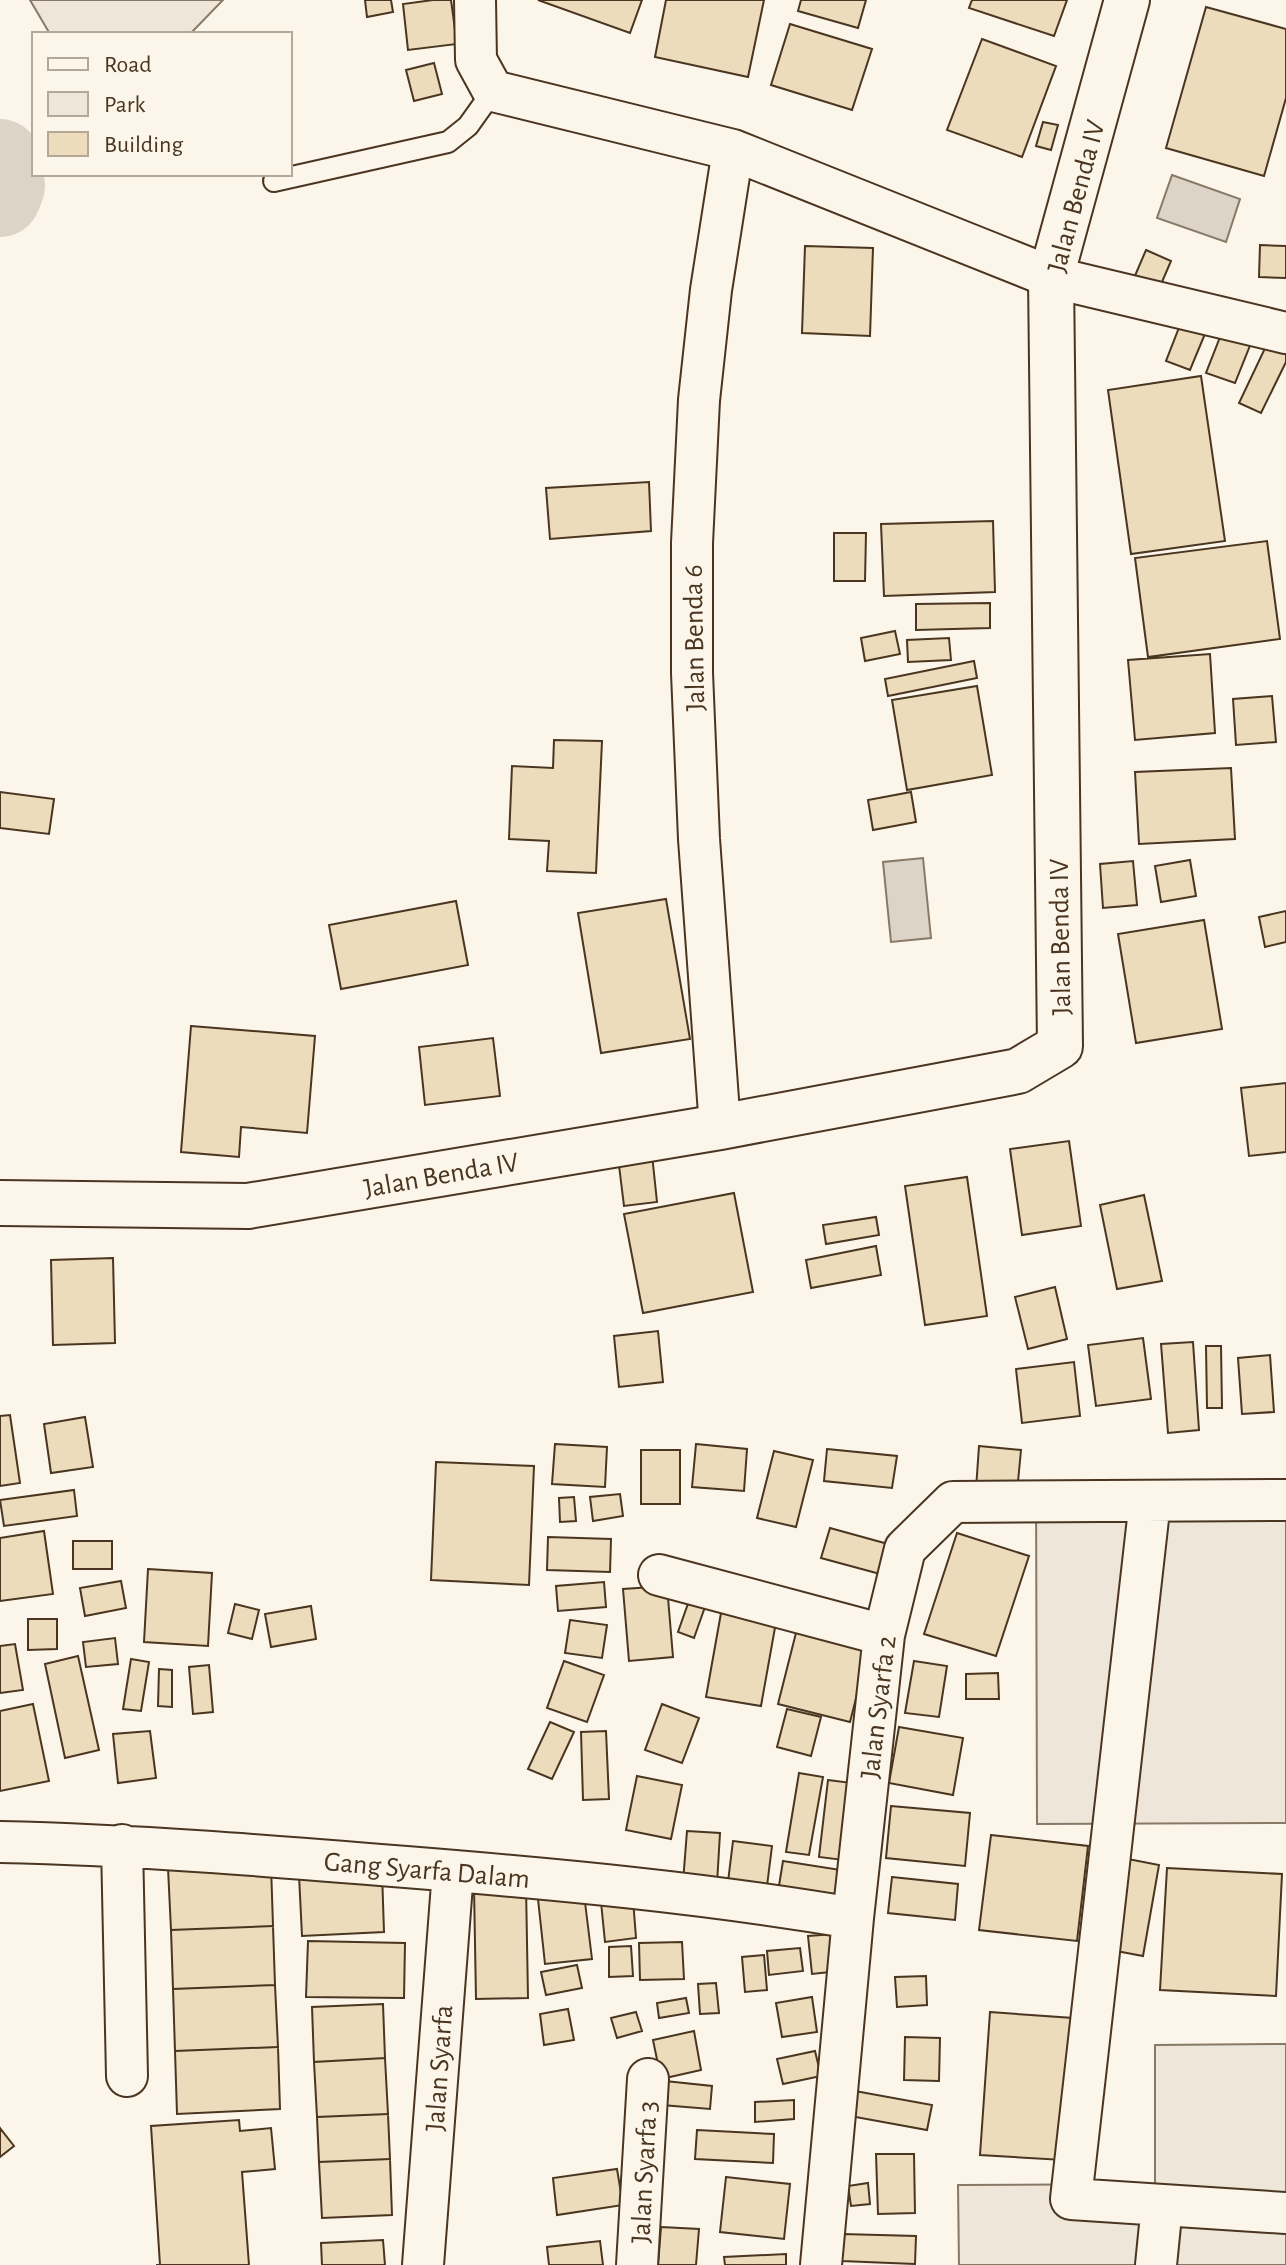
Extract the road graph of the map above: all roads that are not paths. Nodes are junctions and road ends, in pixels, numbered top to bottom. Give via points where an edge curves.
1 (475, 0) edge
2 (1127, 0) edge
3 (493, 91) junction
4 (733, 150) junction
5 (274, 181) dead end
6 (1051, 277) junction
7 (1286, 333) edge
8 (720, 1127) junction
9 (0, 1203) edge
10 (1286, 1500) edge
11 (1150, 1501) junction
12 (659, 1575) dead end
13 (884, 1635) junction
14 (0, 1842) edge
15 (122, 1845) junction
16 (453, 1871) junction
17 (853, 1918) junction
18 (127, 2076) dead end
19 (648, 2079) dead end
20 (1162, 2205) junction
21 (1286, 2213) edge
22 (423, 2265) edge
23 (637, 2265) edge
24 (821, 2265) edge
25 (1156, 2265) edge

1 - 3 street via 476,60
2 - 6 street, Jalan Benda IV
3 - 4 street
3 - 5 lane via 468,126 448,142
4 - 6 street
4 - 8 street, Jalan Benda 6 via 699,400 692,543 699,839
6 - 7 street
6 - 8 street, Jalan Benda IV via 1060,1046 1018,1071
8 - 9 street, Jalan Benda IV via 248,1206
10 - 11 street, Jalan Syarfa 2
11 - 13 street, Jalan Syarfa 2 via 953,1502 905,1549
11 - 20 street via 1071,2199
12 - 13 street
13 - 17 street, Jalan Syarfa 2
14 - 15 street, Gang Syarfa Dalam
15 - 16 street, Gang Syarfa Dalam
15 - 18 street
16 - 17 street, Gang Syarfa Dalam via 607,1883
16 - 22 street, Jalan Syarfa
17 - 24 street, Jalan Syarfa 2
19 - 23 street, Jalan Syarfa 3
20 - 21 street
20 - 25 street

